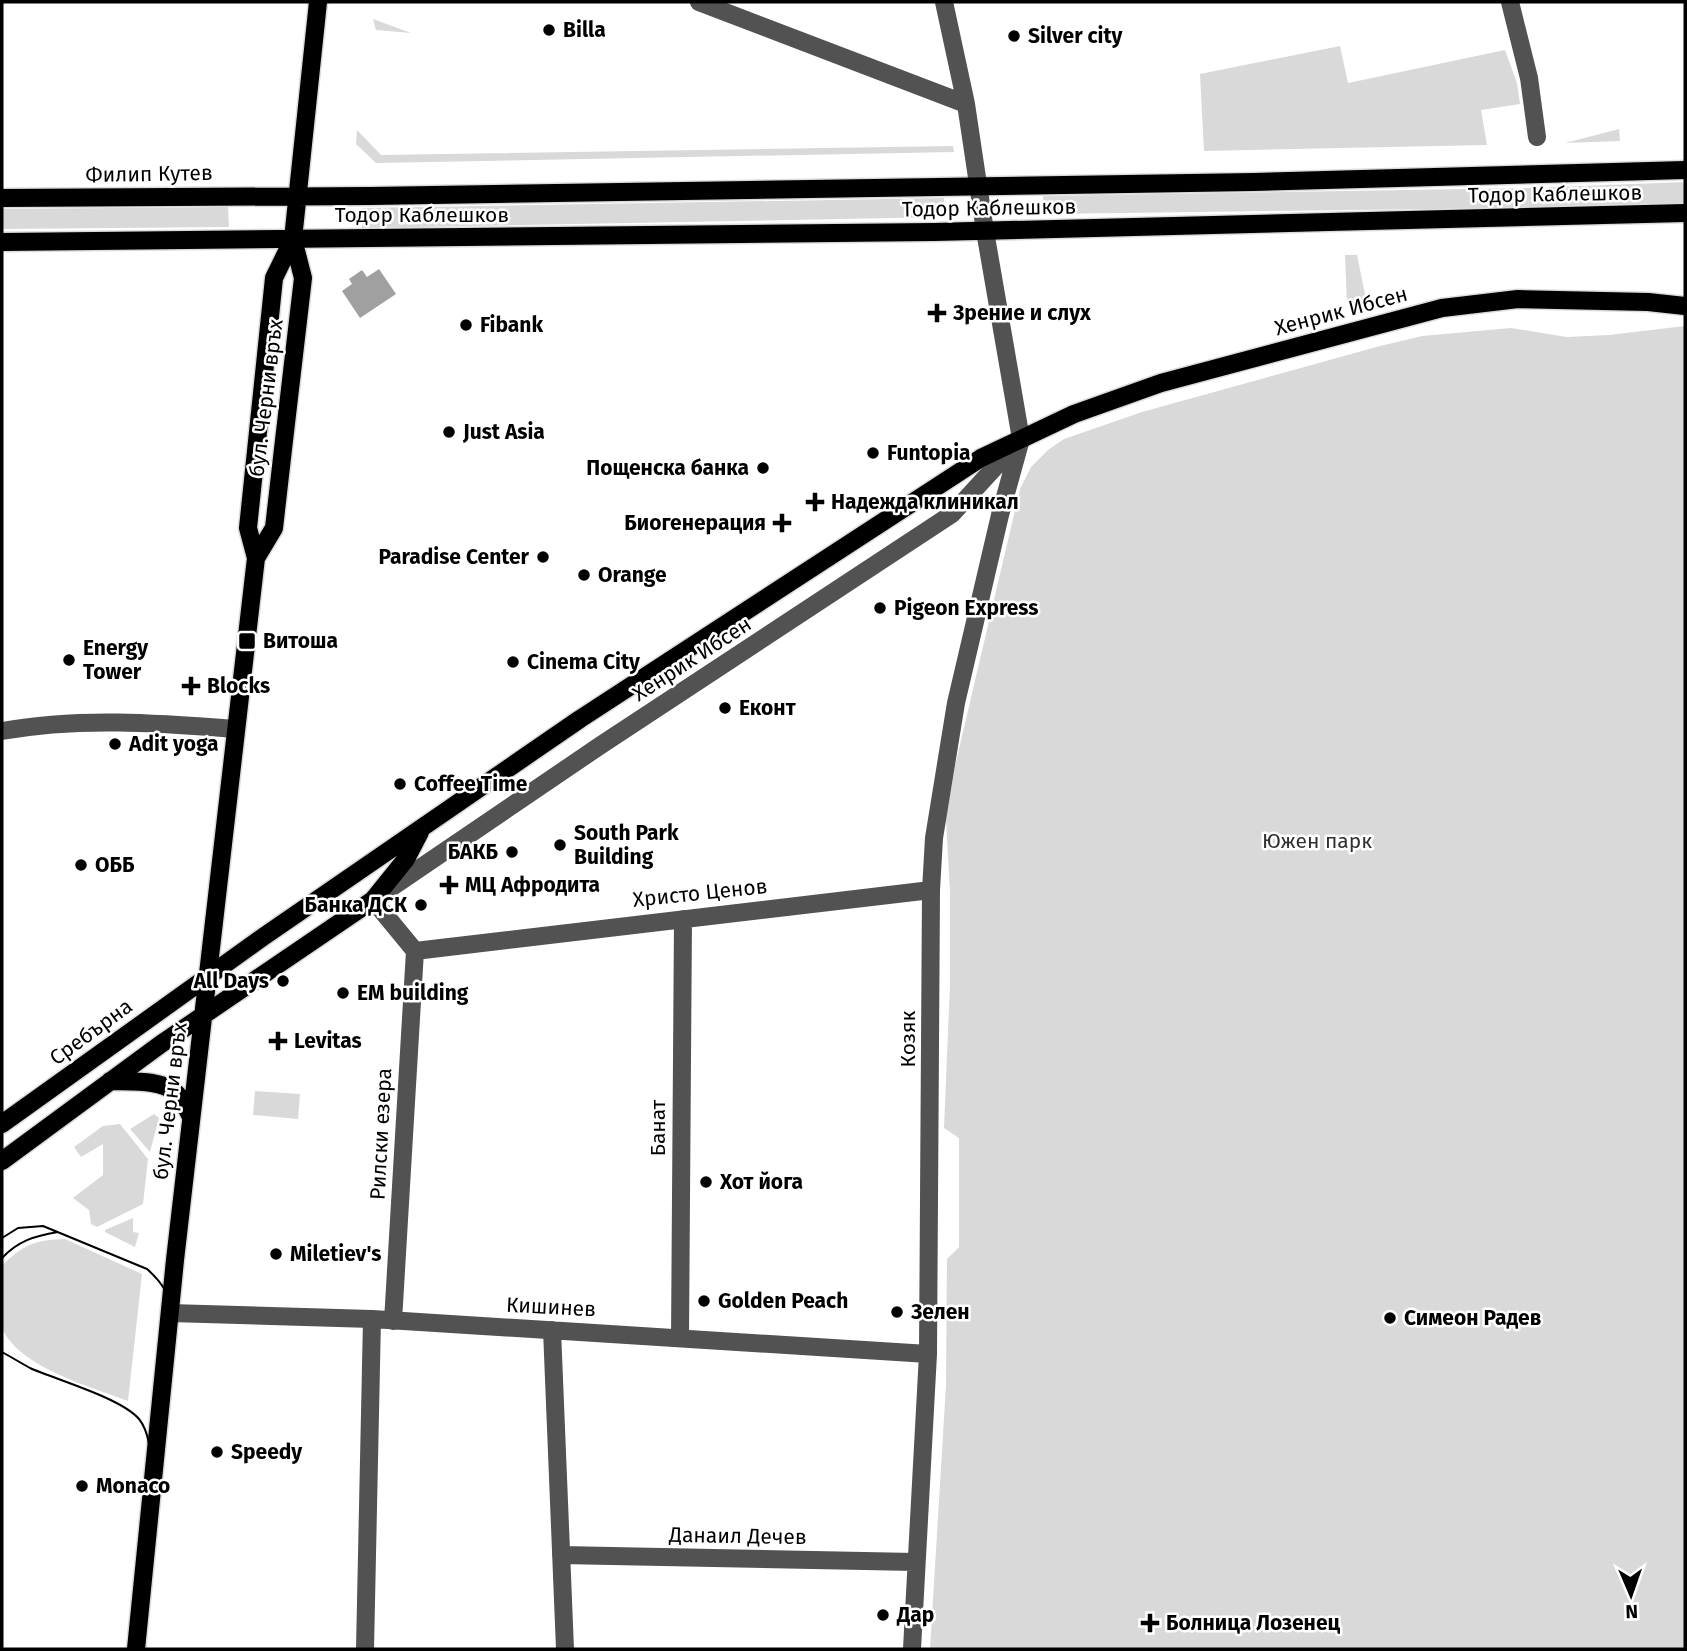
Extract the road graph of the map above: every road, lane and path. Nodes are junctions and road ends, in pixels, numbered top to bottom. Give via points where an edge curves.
1 (318, 2) edge
2 (699, 2) edge
3 (944, 2) edge
4 (1510, 2) edge
5 (966, 103) junction
6 (1537, 137) dead end
7 (1685, 170) edge
8 (979, 186) junction
9 (297, 195) junction
10 (2, 198) edge
11 (1685, 213) edge
12 (985, 231) junction
13 (293, 239) junction
14 (2, 242) edge
15 (1685, 306) edge
16 (1021, 439) junction
17 (256, 558) junction
18 (236, 729) junction
19 (2, 731) edge
20 (421, 829) junction
21 (931, 890) junction
22 (373, 900) junction
23 (682, 919) junction
24 (415, 951) junction
25 (207, 977) junction
26 (203, 1015) junction
27 (110, 1081) junction
28 (191, 1117) junction
29 (2, 1124) edge
30 (2, 1161) edge
31 (170, 1314) junction
32 (372, 1319) junction
33 (393, 1321) junction
34 (552, 1330) junction
35 (680, 1338) junction
36 (928, 1354) junction
37 (561, 1555) junction
38 (915, 1562) junction
39 (136, 1649) edge
40 (365, 1649) edge
41 (565, 1649) edge
42 (912, 1649) edge

1 - 9 main road, бул. Черни връх
2 - 5 street
3 - 5 street
4 - 6 street via 1529,78
5 - 8 street
7 - 8 main road, Тодор Каблешков
8 - 9 main road, Тодор Каблешков
8 - 12 street
9 - 10 main road, Филип Кутев
9 - 13 main road, бул. Черни връх
11 - 12 main road, Тодор Каблешков
12 - 13 main road, Тодор Каблешков
12 - 16 street
13 - 14 main road
13 - 17 main road, бул. Черни връх via 274,278 248,528
13 - 17 main road, бул. Черни връх via 303,278 282,460 274,528
15 - 16 main road, Хенрик Ибсен via 1518,299 1441,309 1161,383 1073,414
16 - 20 main road, Хенрик Ибсен via 981,457 580,719
16 - 21 street, Козяк via 956,703 934,838
16 - 22 street, Хенрик Ибсен via 951,514
17 - 18 main road, бул. Черни връх
18 - 19 street via 128,721
18 - 25 main road, бул. Черни връх
20 - 22 main road, Хенрик Ибсен via 406,859
20 - 25 main road, Хенрик Ибсен
21 - 23 street, Христо Ценов
21 - 36 street, Козяк
22 - 24 street
22 - 26 main road, Хенрик Ибсен
23 - 24 street, Христо Ценов
23 - 35 street, Банат
24 - 33 street, Рилски езера
25 - 26 main road, бул. Черни връх
25 - 29 main road, Сребърна
26 - 27 main road
26 - 28 main road, бул. Черни връх
27 - 28 main road via 169,1088
27 - 30 main road
28 - 31 main road, бул. Черни връх
31 - 32 street, Кишинев
31 - 39 main road, бул. Черни връх
32 - 33 street, Кишинев
32 - 40 street
33 - 34 street, Кишинев
34 - 35 street, Кишинев
34 - 37 street
35 - 36 street, Кишинев
36 - 38 street, Козяк
37 - 38 street, Данаил Дечев
37 - 41 street
38 - 42 street, Козяк

